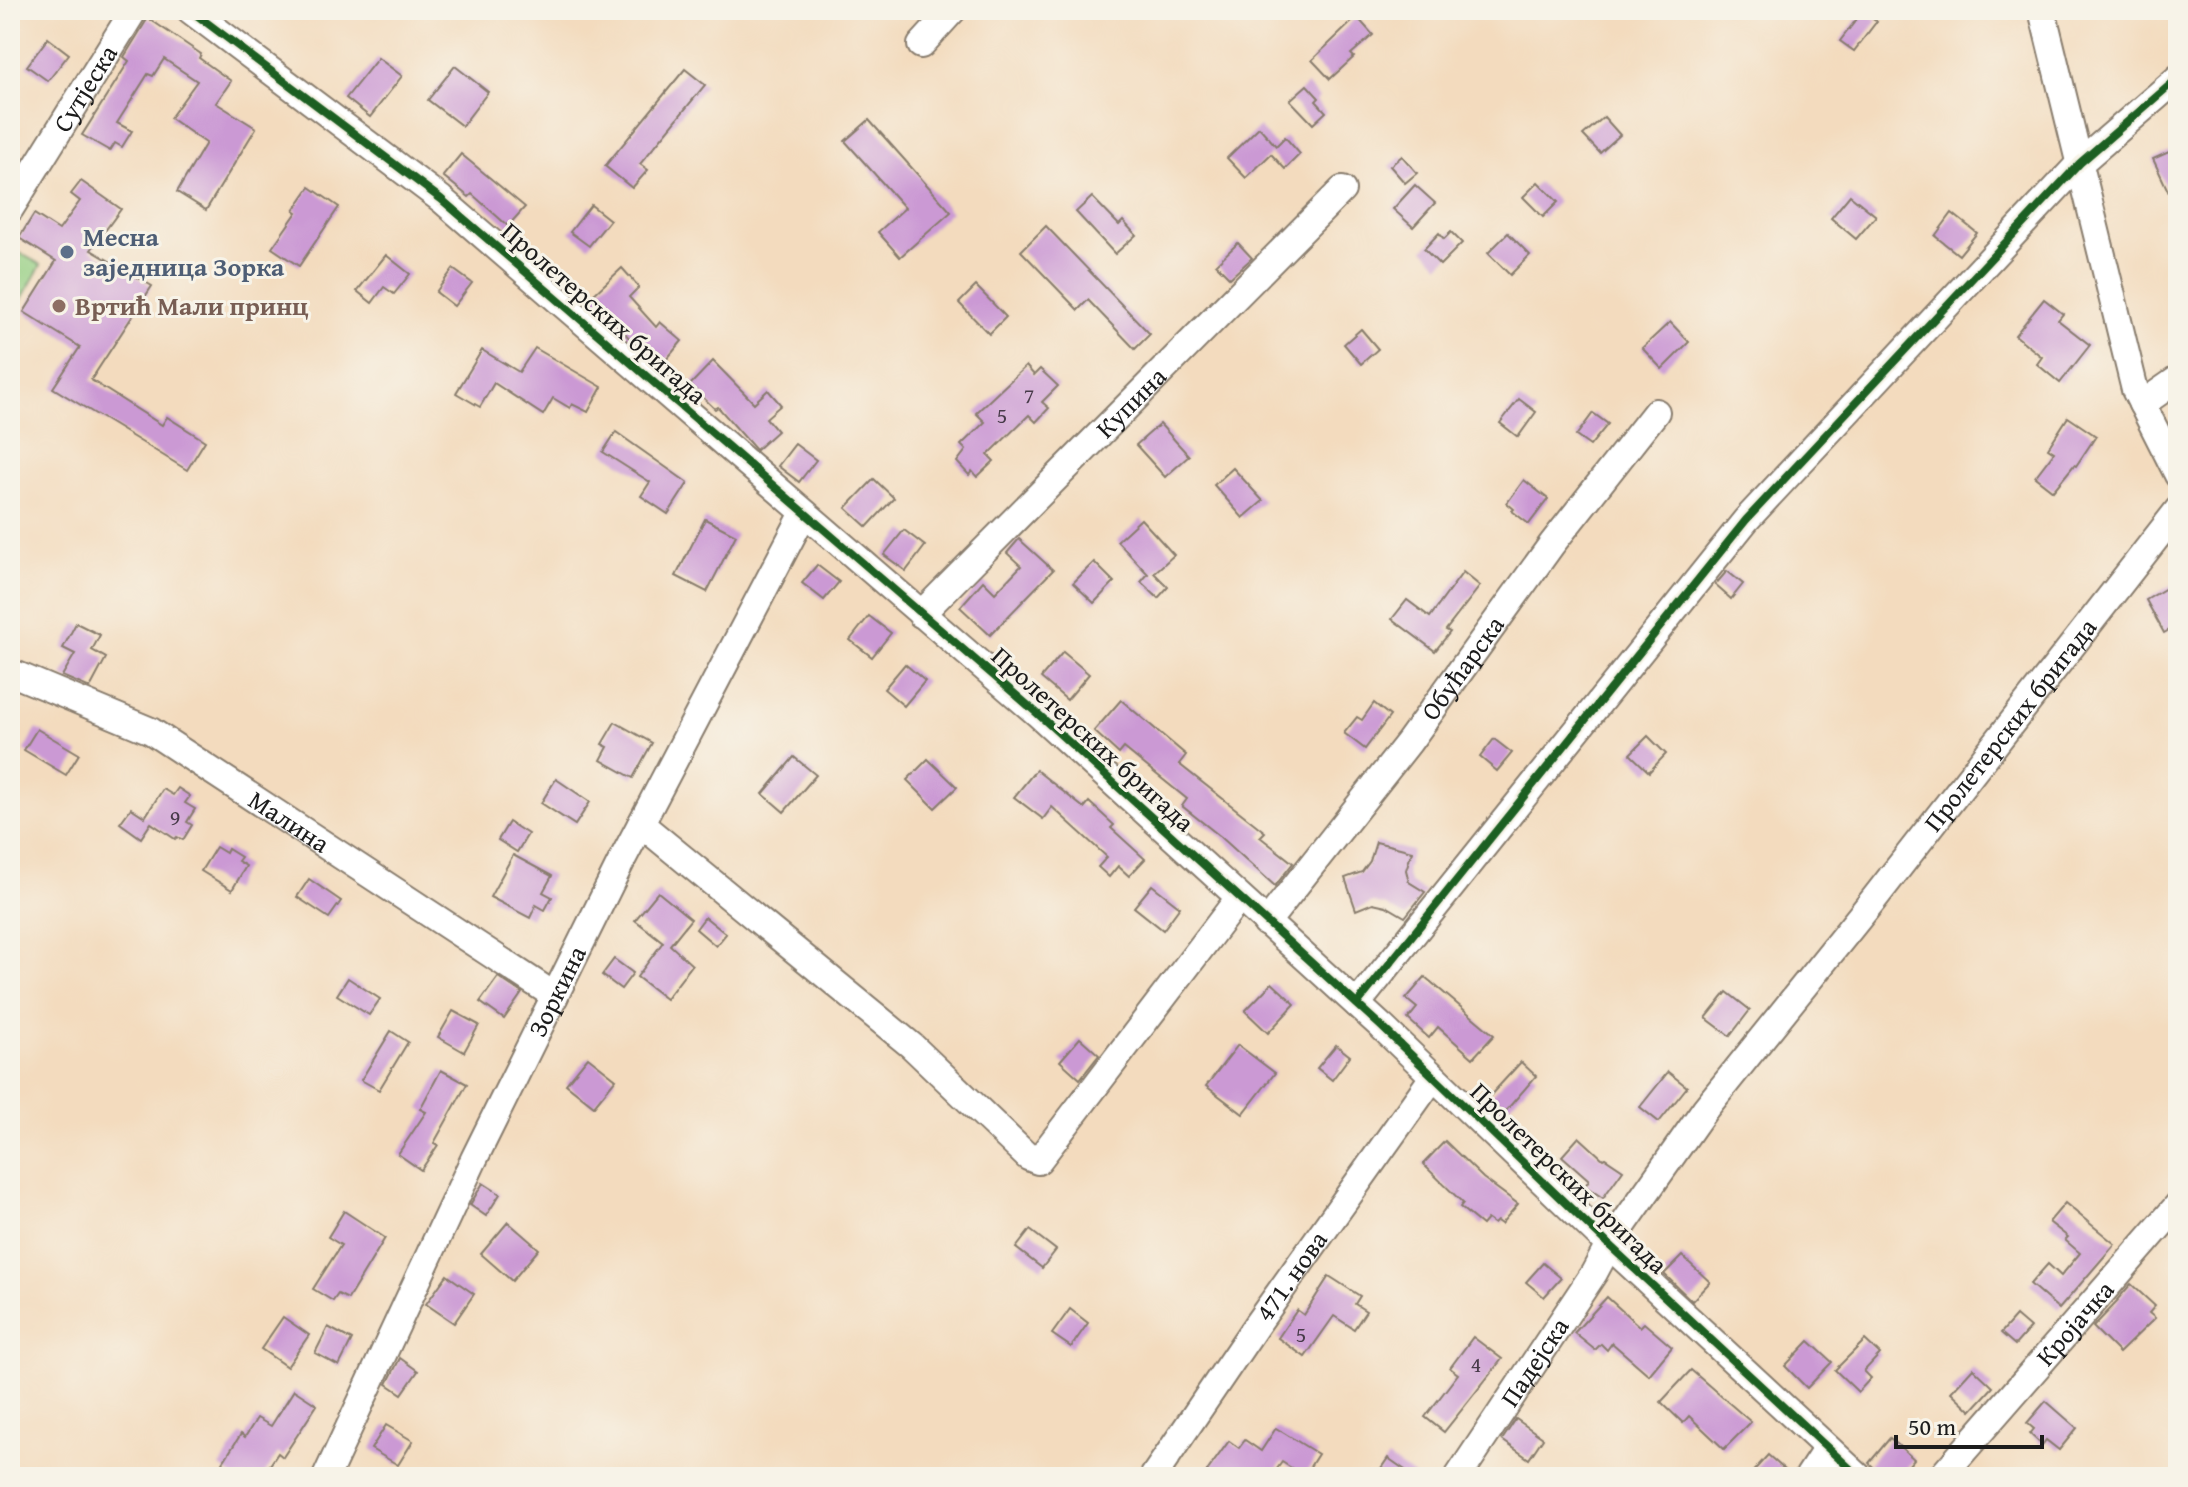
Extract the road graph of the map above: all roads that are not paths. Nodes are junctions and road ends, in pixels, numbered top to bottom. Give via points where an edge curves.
1 (134, 10) edge
2 (190, 10) edge
3 (953, 10) edge
4 (2042, 10) edge
5 (921, 45) dead end
6 (2178, 78) edge
7 (2080, 163) junction
8 (1342, 190) dead end
9 (10, 209) edge
10 (2178, 379) edge
11 (2142, 404) junction
12 (1656, 412) dead end
13 (2178, 475) edge
14 (2178, 510) edge
15 (804, 513) junction
16 (921, 614) junction
17 (10, 672) edge
18 (641, 824) junction
19 (1239, 898) junction
20 (1266, 923) junction
21 (555, 996) junction
22 (1357, 1004) junction
23 (1433, 1077) junction
24 (2178, 1205) edge
25 (1609, 1245) junction
26 (1827, 1448) junction
27 (326, 1477) edge
28 (1153, 1477) edge
29 (1458, 1477) edge
30 (1808, 1477) edge
31 (1859, 1477) edge
32 (1941, 1477) edge

1 - 9 street, Сутјеска
2 - 15 street, Пролетерских бригада via 441,199
3 - 5 street
4 - 7 street
6 - 7 street
7 - 11 street
7 - 22 street via 1746,520
8 - 16 street, Купина
10 - 11 street
11 - 13 street
12 - 20 street, Обућарска
14 - 25 street, Пролетерских бригада via 1705,1109
15 - 16 street, Пролетерских бригада
15 - 18 street, Зоркина
16 - 19 street, Пролетерских бригада
17 - 21 street, Малина via 151,731
18 - 19 street via 912,1046 1038,1161
18 - 21 street, Зоркина
19 - 20 street, Пролетерских бригада
20 - 22 street, Пролетерских бригада
21 - 27 street, Зоркина
22 - 23 street, Пролетерских бригада
23 - 25 street, Пролетерских бригада
23 - 28 street, 471. нова
24 - 32 street, Кројачка
25 - 26 street, Пролетерских бригада
25 - 29 street, Падејска
26 - 30 street
26 - 31 street, Пролетерских бригада

